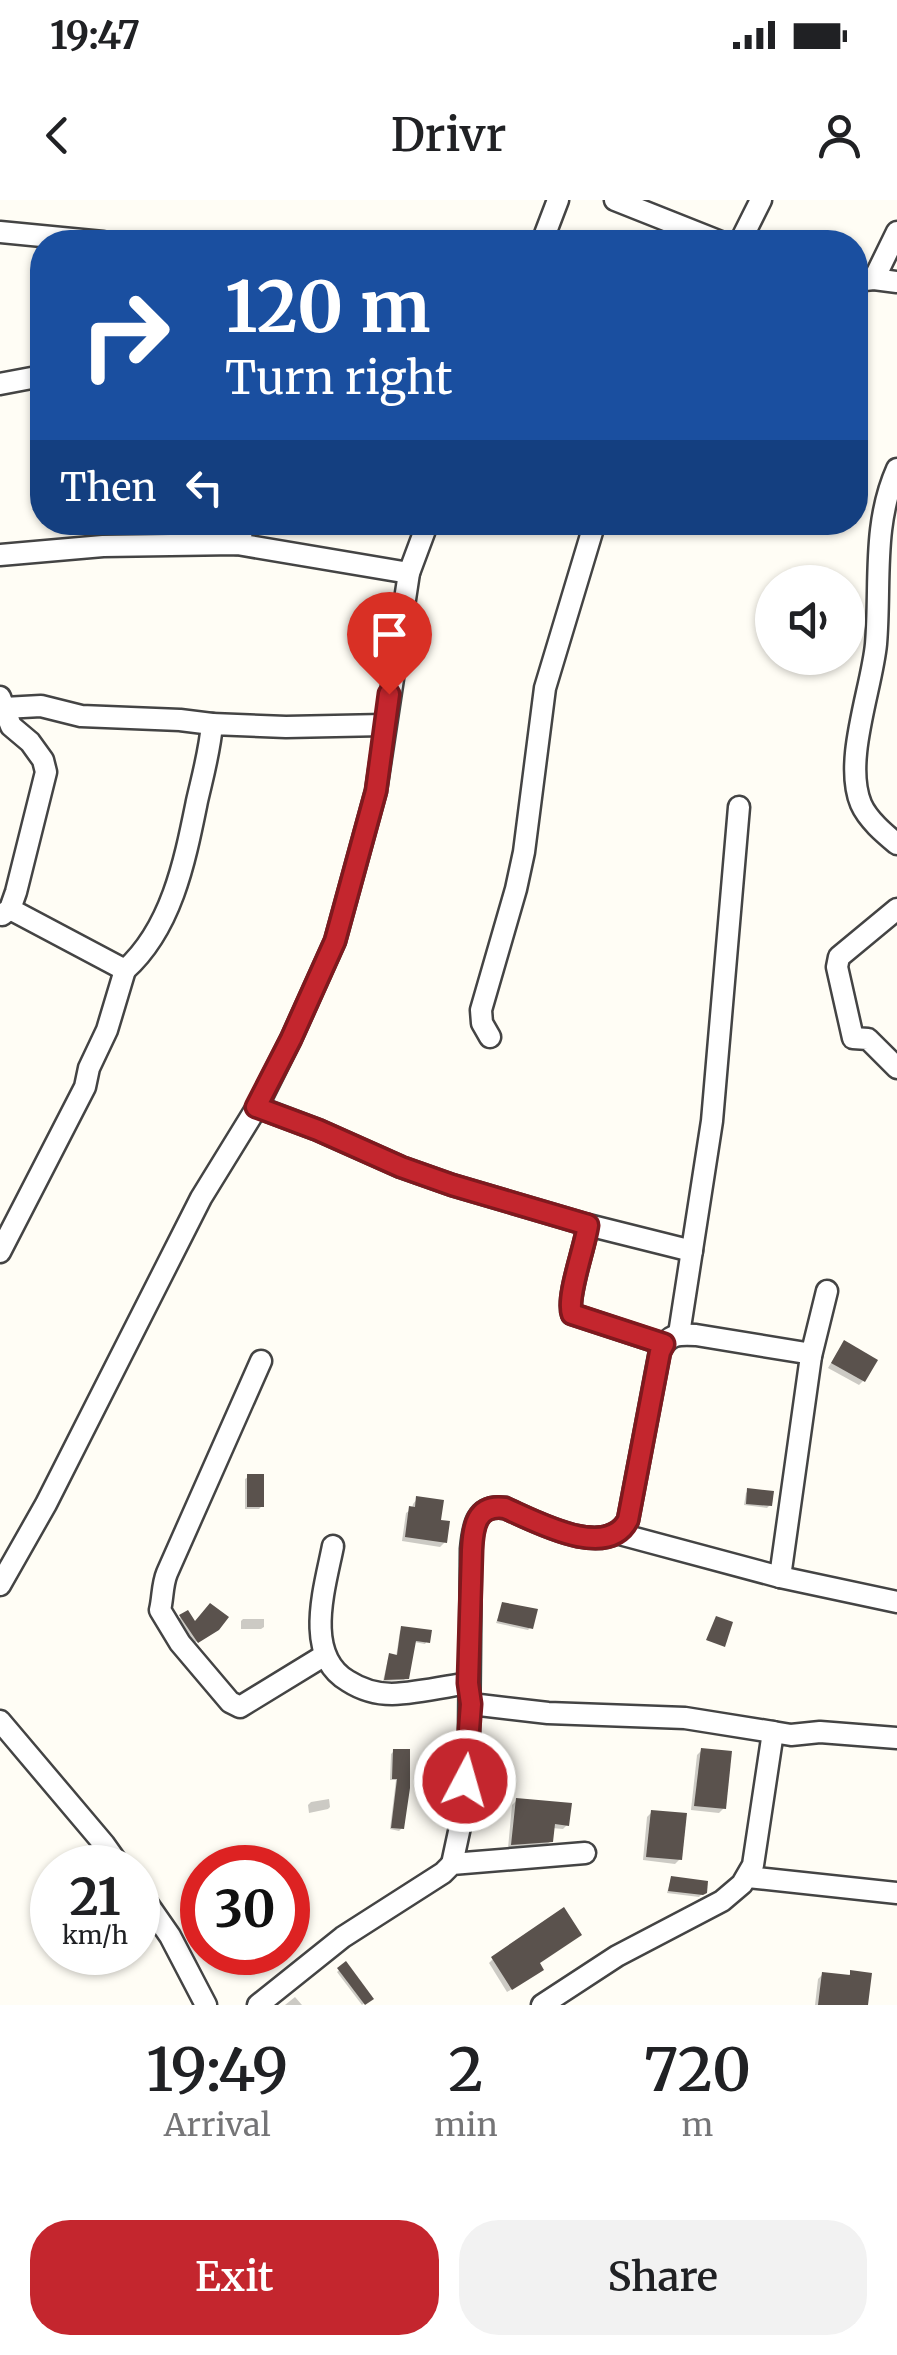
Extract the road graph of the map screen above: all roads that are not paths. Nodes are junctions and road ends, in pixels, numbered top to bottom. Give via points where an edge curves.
1 (558, 200) edge
2 (614, 200) edge
3 (761, 200) edge
4 (547, 230) edge
5 (690, 230) edge
6 (746, 230) edge
7 (0, 232) edge
8 (897, 232) edge
9 (30, 235) edge
10 (868, 274) edge
11 (868, 280) edge
12 (897, 282) edge
13 (30, 378) edge
14 (0, 384) edge
15 (897, 469) edge
16 (241, 535) edge
17 (423, 535) edge
18 (591, 535) edge
19 (237, 544) junction
20 (0, 555) edge
21 (409, 573) junction
22 (1, 705) edge
23 (212, 724) junction
24 (384, 725) junction
25 (739, 807) dead end
26 (897, 844) edge
27 (897, 909) edge
28 (5, 913) edge
29 (126, 970) junction
30 (490, 1037) dead end
31 (897, 1068) edge
32 (256, 1107) junction
33 (588, 1225) junction
34 (692, 1250) junction
35 (0, 1252) edge
36 (827, 1291) dead end
37 (672, 1339) junction
38 (811, 1356) junction
39 (261, 1362) dead end
40 (616, 1534) junction
41 (333, 1546) dead end
42 (780, 1577) junction
43 (0, 1585) edge
44 (897, 1602) edge
45 (325, 1655) junction
46 (468, 1683) junction
47 (471, 1704) junction
48 (0, 1720) edge
49 (772, 1732) junction
50 (897, 1738) edge
51 (105, 1845) edge
52 (585, 1854) dead end
53 (452, 1864) junction
54 (748, 1876) junction
55 (897, 1893) edge
56 (160, 1922) edge
57 (206, 2005) edge
58 (258, 2005) edge
59 (542, 2005) edge

1 - 4 street
2 - 5 street
3 - 6 street
7 - 9 street
8 - 10 street
11 - 12 street
13 - 14 street
15 - 26 street via 880,521 876,646 856,780 861,804
16 - 19 street
17 - 21 street
18 - 30 street via 545,688 524,852 480,1010
19 - 20 street
19 - 21 street
21 - 24 street
22 - 23 street
22 - 28 street via 46,772 21,876
23 - 24 street
23 - 29 street via 173,894 158,930
24 - 32 street via 376,791 335,941
25 - 34 street via 712,1121
27 - 31 street via 839,957 837,967 854,1038 868,1039
28 - 29 street
29 - 35 street via 78,1104
32 - 33 street via 401,1167
32 - 43 street via 159,1276
33 - 34 street
33 - 37 street via 572,1314
34 - 37 street
36 - 38 street
37 - 38 street
37 - 40 street via 660,1352 628,1520
38 - 42 street
39 - 45 street via 166,1573 160,1610 240,1708
40 - 42 street
40 - 46 street via 594,1538 560,1531 496,1506 481,1514 473,1530
41 - 45 street via 322,1602
42 - 44 street
45 - 46 street via 342,1678 372,1693
46 - 47 street
47 - 49 street via 685,1718
47 - 53 street
48 - 51 street
49 - 50 street
49 - 54 street
52 - 53 street
53 - 58 street
54 - 55 street
54 - 59 street via 722,1901 616,1956
56 - 57 street

